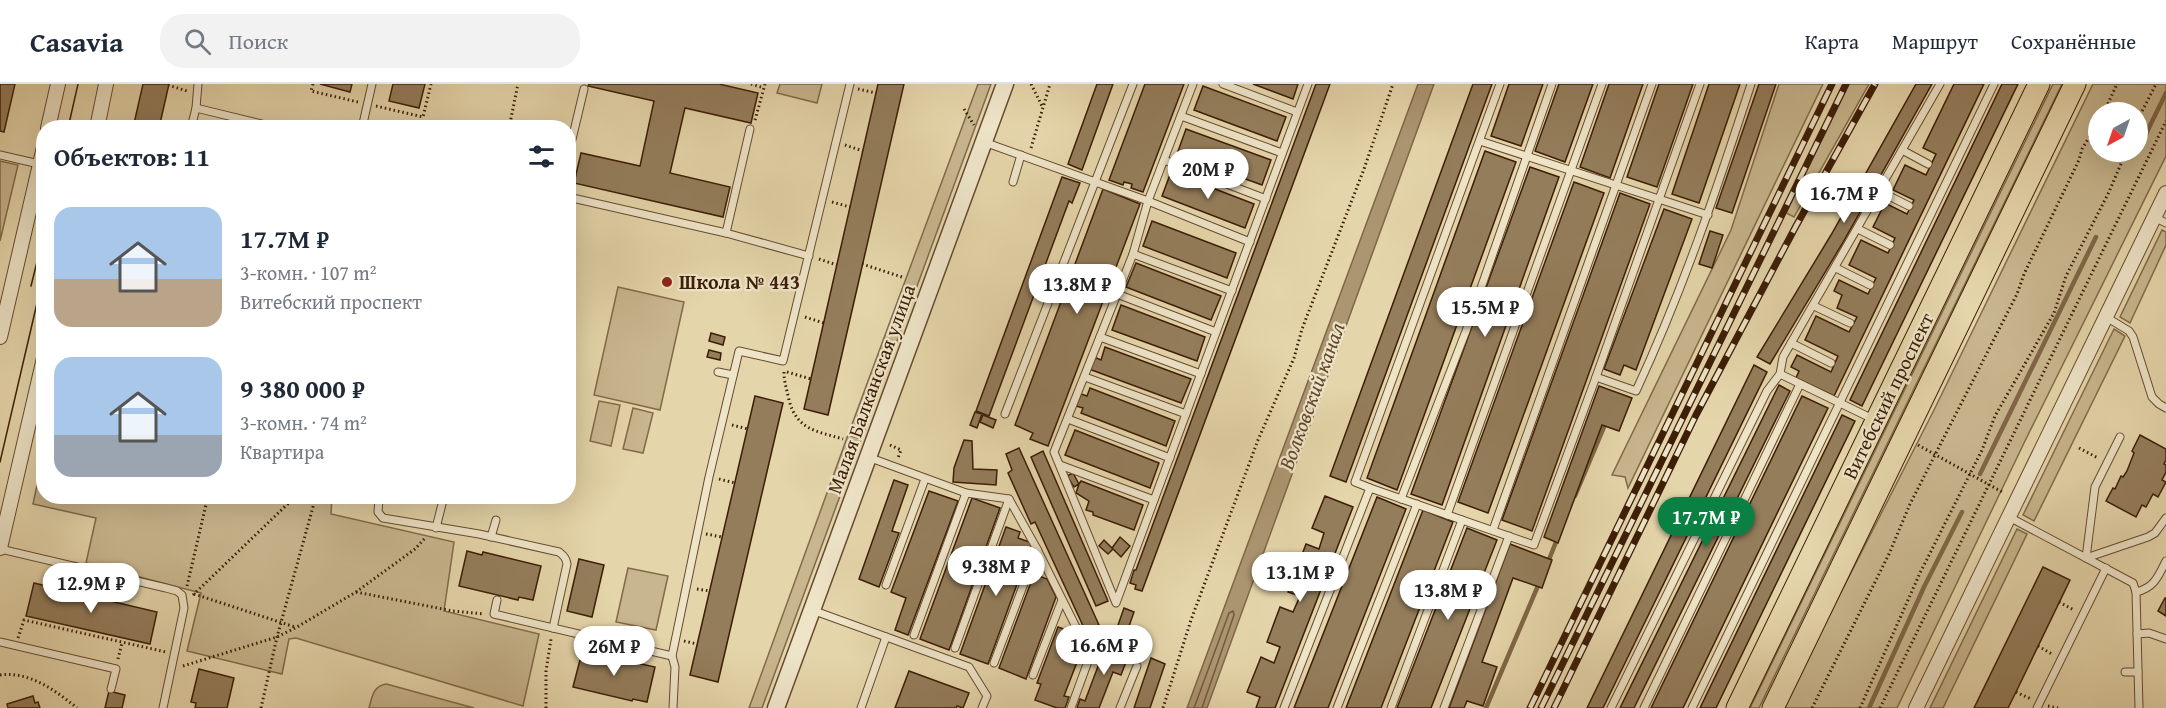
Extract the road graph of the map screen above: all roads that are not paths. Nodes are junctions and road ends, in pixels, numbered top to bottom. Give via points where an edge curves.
1 (58, 84) edge
2 (106, 84) edge
3 (198, 84) edge
4 (372, 84) edge
5 (1005, 84) edge
6 (1133, 84) edge
7 (1193, 84) edge
8 (1223, 84) edge
9 (1308, 84) edge
10 (1500, 84) edge
11 (1552, 84) edge
12 (1602, 84) edge
13 (1652, 84) edge
14 (1700, 84) edge
15 (1752, 84) edge
16 (1940, 84) edge
17 (1994, 84) edge
18 (2039, 84) edge
19 (2075, 84) edge
20 (849, 86) edge
21 (584, 89) dead end
22 (196, 108) junction
23 (1297, 112) junction
24 (1181, 116) junction
25 (50, 120) edge
26 (99, 120) edge
27 (193, 120) edge
28 (245, 120) edge
29 (364, 120) edge
30 (576, 122) edge
31 (750, 129) road end
32 (1480, 141) junction
33 (984, 142) junction
34 (1902, 150) junction
35 (1282, 153) junction
36 (0, 155) edge
37 (1025, 156) junction
38 (1526, 158) junction
39 (1164, 160) junction
40 (36, 163) edge
41 (1928, 164) dead end
42 (1571, 172) junction
43 (36, 177) edge
44 (1094, 181) junction
45 (1013, 182) dead end
46 (1616, 186) junction
47 (1879, 191) junction
48 (2166, 193) edge
49 (576, 199) edge
50 (1266, 199) junction
51 (1659, 200) junction
52 (1148, 201) junction
53 (1909, 206) dead end
54 (1708, 215) junction
55 (2160, 220) edge
56 (1858, 229) junction
57 (726, 233) junction
58 (1250, 242) junction
59 (1890, 245) dead end
60 (1133, 254) junction
61 (809, 256) junction
62 (1836, 267) junction
63 (1870, 285) dead end
64 (1232, 291) junction
65 (1117, 294) junction
66 (1814, 306) junction
67 (2106, 317) junction
68 (1850, 323) dead end
69 (1216, 332) junction
70 (0, 337) edge
71 (1100, 337) junction
72 (1791, 343) junction
73 (1831, 363) dead end
74 (718, 372) dead end
75 (1201, 374) junction
76 (1780, 374) junction
77 (733, 375) junction
78 (1084, 377) junction
79 (1596, 377) junction
80 (1800, 384) junction
81 (36, 393) edge
82 (1840, 403) junction
83 (2166, 408) edge
84 (1005, 414) dead end
85 (1186, 414) junction
86 (1068, 419) junction
87 (1875, 421) junction
88 (2120, 437) dead end
89 (868, 457) junction
90 (1170, 458) junction
91 (1060, 465) junction
92 (925, 479) junction
93 (1370, 488) junction
94 (966, 493) junction
95 (1009, 499) junction
96 (1401, 499) junction
97 (1154, 500) junction
98 (379, 504) edge
99 (442, 504) edge
100 (1417, 504) junction
101 (1447, 515) junction
102 (2009, 517) junction
103 (2166, 518) edge
104 (496, 520) dead end
105 (1462, 520) junction
106 (436, 528) junction
107 (1493, 530) junction
108 (1509, 536) junction
109 (491, 537) junction
110 (0, 548) edge
111 (1037, 549) junction
112 (2086, 558) junction
113 (2166, 561) edge
114 (2106, 568) junction
115 (886, 585) dead end
116 (2136, 592) junction
117 (497, 600) dead end
118 (1062, 600) junction
119 (812, 610) junction
120 (553, 628) junction
121 (914, 634) dead end
122 (2137, 634) junction
123 (886, 637) junction
124 (2166, 639) edge
125 (0, 642) edge
126 (955, 648) dead end
127 (672, 656) junction
128 (994, 663) dead end
129 (1137, 666) dead end
130 (2125, 672) dead end
131 (2138, 672) junction
132 (1033, 675) dead end
133 (111, 689) dead end
134 (2038, 706) edge
135 (163, 708) edge
136 (673, 708) edge
137 (776, 708) edge
138 (861, 708) edge
139 (982, 708) edge
140 (1071, 708) edge
141 (1120, 708) edge
142 (1284, 708) edge
143 (1337, 708) edge
144 (1391, 708) edge
145 (1444, 708) edge
146 (1611, 708) edge
147 (1644, 708) edge
148 (1692, 708) edge
149 (1737, 708) edge
150 (1773, 708) edge
151 (1916, 708) edge
152 (2139, 708) edge

1 - 25 street
2 - 26 street
3 - 22 lane
4 - 29 lane
5 - 33 street, Малая Балканская улица
6 - 44 lane
7 - 24 lane
8 - 23 lane
9 - 23 lane
10 - 32 lane
11 - 38 lane
12 - 42 lane
13 - 46 lane
14 - 51 lane
15 - 54 lane
16 - 34 lane
17 - 82 lane
18 - 87 main road, Витебский проспект
19 - 150 main road, Витебский проспект
20 - 61 lane
21 - 30 lane
22 - 27 lane
22 - 28 lane
23 - 35 lane
24 - 35 lane
24 - 39 lane
31 - 57 lane
32 - 38 lane
32 - 93 lane via 1355,482
33 - 37 lane
33 - 89 street, Малая Балканская улица
34 - 41 lane
34 - 47 lane
35 - 50 lane
36 - 40 lane
37 - 44 lane
37 - 45 lane
38 - 42 lane
38 - 96 lane via 1466,331
39 - 50 lane
39 - 52 lane
42 - 46 lane
42 - 101 lane
43 - 70 street
44 - 52 lane
44 - 84 lane
46 - 51 lane
46 - 107 lane
47 - 53 lane
47 - 56 lane
48 - 55 street
49 - 57 lane
50 - 58 lane
51 - 54 lane
51 - 79 lane
52 - 58 lane
52 - 60 lane
54 - 79 lane via 1667,325 1636,391
55 - 67 street
56 - 59 lane
56 - 62 lane
57 - 61 lane
58 - 64 lane
60 - 64 lane
60 - 65 lane
61 - 77 lane via 783,362 739,351
62 - 63 lane
62 - 66 lane
64 - 69 lane
65 - 69 lane
65 - 71 lane
66 - 68 lane
66 - 72 lane
67 - 83 lane via 2133,337 2152,397
67 - 102 street
69 - 75 lane
71 - 75 lane
71 - 78 lane
72 - 73 lane
72 - 76 lane
74 - 77 lane
75 - 85 lane
76 - 80 lane
76 - 146 lane via 1767,392
77 - 127 lane
78 - 85 lane
78 - 86 lane
79 - 108 lane via 1534,545
80 - 82 lane
80 - 147 lane
81 - 110 street
82 - 87 lane
82 - 148 lane
85 - 90 lane
86 - 90 lane
86 - 91 lane via 1054,452
87 - 149 main road, Витебский проспект
88 - 112 lane via 2095,487
89 - 92 lane
89 - 119 street, Малая Балканская улица
90 - 97 lane
91 - 97 lane
91 - 97 lane via 1116,603
92 - 94 lane
92 - 115 lane
93 - 96 lane
93 - 142 lane
94 - 95 lane
94 - 121 lane
95 - 111 lane
95 - 126 lane
96 - 100 lane
98 - 106 lane via 378,512 383,518
99 - 106 lane
100 - 101 lane
100 - 143 lane
101 - 105 lane
102 - 112 lane
102 - 151 street
103 - 112 lane via 2148,537
104 - 109 lane
105 - 107 lane
105 - 144 lane
106 - 109 lane
107 - 108 lane
108 - 145 lane
109 - 120 lane via 559,552 566,559
110 - 135 lane via 182,595 184,608
111 - 118 lane
111 - 128 lane
112 - 114 lane
113 - 116 lane via 2155,582
114 - 116 lane via 2133,583
114 - 134 lane
116 - 122 lane
117 - 120 lane via 494,614
118 - 132 lane
118 - 140 lane via 1076,627 1094,645
119 - 123 lane
119 - 137 street, Малая Балканская улица
120 - 127 lane
122 - 124 lane via 2149,633
122 - 131 lane
123 - 138 lane
123 - 139 lane via 969,667 987,696
125 - 133 lane via 116,669
127 - 136 lane
129 - 141 lane
130 - 131 lane
131 - 152 lane

